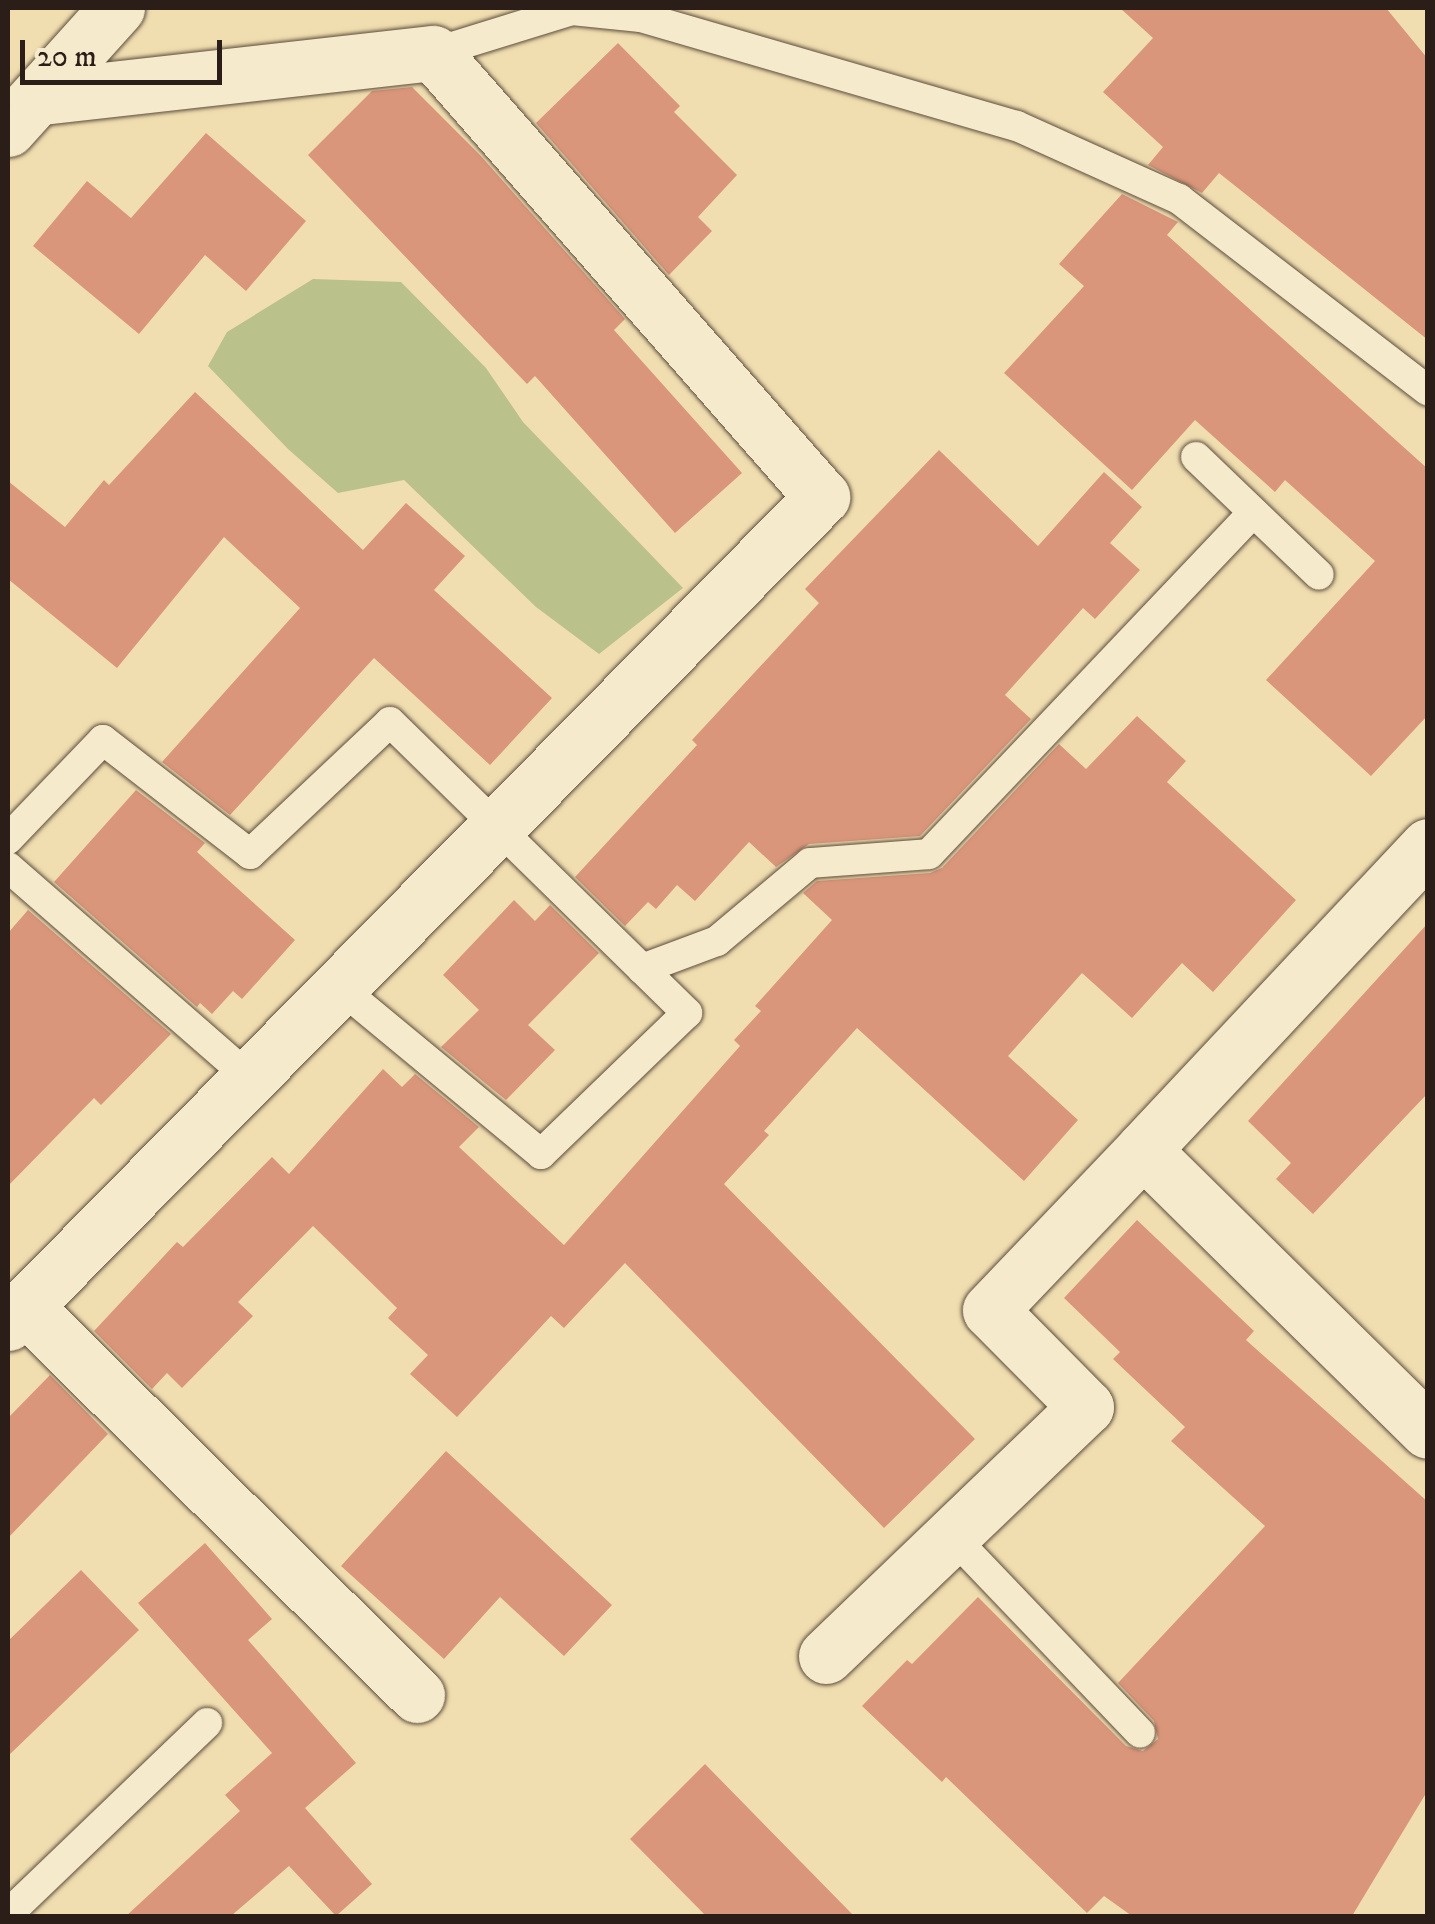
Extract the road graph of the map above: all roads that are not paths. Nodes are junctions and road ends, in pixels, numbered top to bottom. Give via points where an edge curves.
1 (118, 8) edge
2 (433, 52) junction
3 (24, 113) edge
4 (1428, 391) edge
5 (1196, 457) dead end
6 (1254, 512) junction
7 (1319, 575) dead end
8 (496, 826) junction
9 (8, 839) edge
10 (1428, 846) edge
11 (8, 867) edge
12 (642, 970) junction
13 (338, 987) junction
14 (249, 1078) junction
15 (1143, 1150) junction
16 (16, 1314) edge
17 (1428, 1431) edge
18 (952, 1536) junction
19 (826, 1656) dead end
20 (418, 1695) dead end
21 (207, 1724) dead end
22 (1140, 1733) dead end
23 (8, 1914) edge

1 - 3 street
2 - 3 street
2 - 4 lane via 572,10 641,17 1017,126 1179,199
2 - 8 street via 822,497
5 - 6 lane
6 - 7 lane
6 - 12 lane via 929,854 810,863 716,942
8 - 9 lane via 390,722 250,854 103,740
8 - 12 lane
8 - 13 street
10 - 15 street
11 - 14 lane
12 - 13 lane via 687,1013 540,1154
13 - 14 street
14 - 16 street
15 - 17 street
15 - 18 street via 990,1310 1086,1407
16 - 20 street
18 - 19 street
18 - 22 lane
21 - 23 lane

